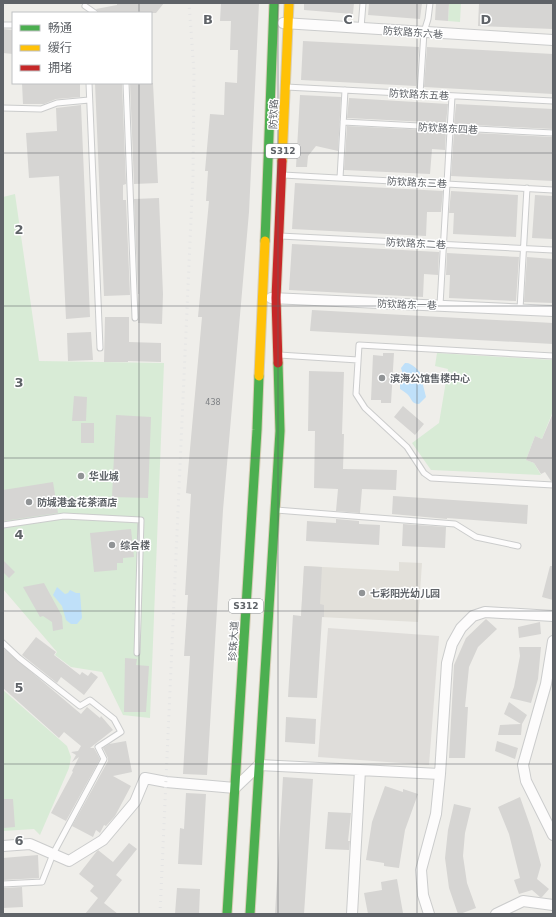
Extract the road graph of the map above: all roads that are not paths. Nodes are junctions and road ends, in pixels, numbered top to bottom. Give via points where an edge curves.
1 (274, 3) edge
2 (289, 3) edge
3 (363, 3) edge
4 (430, 3) edge
5 (85, 5) edge
6 (94, 12) edge
7 (273, 22) junction
8 (288, 23) junction
9 (361, 28) junction
10 (424, 32) junction
11 (553, 40) edge
12 (89, 84) edge
13 (126, 84) edge
14 (285, 87) junction
15 (345, 90) junction
16 (420, 94) junction
17 (452, 96) junction
18 (89, 100) junction
19 (553, 101) edge
20 (3, 108) edge
21 (343, 122) junction
22 (450, 128) junction
23 (553, 133) edge
24 (282, 175) junction
25 (340, 178) junction
26 (447, 184) junction
27 (527, 188) junction
28 (553, 190) edge
29 (279, 236) junction
30 (443, 244) junction
31 (523, 248) junction
32 (553, 250) edge
33 (262, 298) junction
34 (276, 298) junction
35 (440, 305) junction
36 (520, 309) junction
37 (553, 311) edge
38 (135, 318) dead end
39 (100, 348) dead end
40 (278, 355) junction
41 (553, 356) edge
42 (358, 360) junction
43 (553, 485) edge
44 (275, 510) junction
45 (3, 525) edge
46 (518, 546) dead end
47 (553, 616) edge
48 (553, 641) edge
49 (3, 643) edge
50 (137, 653) dead end
51 (259, 765) junction
52 (360, 770) junction
53 (440, 774) junction
54 (235, 788) junction
55 (553, 835) edge
56 (3, 846) edge
57 (53, 854) junction
58 (3, 884) edge
59 (553, 905) edge
60 (227, 914) edge
61 (250, 914) edge
62 (352, 914) edge
63 (429, 914) edge
64 (496, 914) edge

1 - 7 main road, 防钦路 / S312
2 - 8 main road, 防钦路 / S312
3 - 9 lane
4 - 10 lane
5 - 6 lane
7 - 8 street, 防钦路东六巷
7 - 33 main road, 防钦路 / S312
8 - 9 street, 防钦路东六巷
8 - 14 main road, 防钦路 / S312
9 - 10 street, 防钦路东六巷
10 - 11 street, 防钦路东六巷
10 - 16 lane
12 - 18 lane
13 - 38 lane
14 - 15 lane, 防钦路东五巷
14 - 24 main road, 防钦路 / S312
15 - 16 lane, 防钦路东五巷
15 - 21 lane
16 - 17 lane, 防钦路东五巷
17 - 19 lane, 防钦路东五巷
17 - 22 lane
18 - 20 lane via 57,103 41,109
18 - 39 lane
21 - 22 lane, 防钦路东四巷
21 - 25 lane
22 - 23 lane, 防钦路东四巷
22 - 26 lane
24 - 25 lane, 防钦路东三巷
24 - 29 main road, 防钦路 / S312
25 - 26 lane, 防钦路东三巷
26 - 27 lane, 防钦路东三巷
26 - 30 lane
27 - 28 lane, 防钦路东三巷
27 - 31 lane
29 - 30 lane, 防钦路东二巷
29 - 34 main road, 防钦路 / S312
30 - 31 lane, 防钦路东二巷
30 - 35 lane
31 - 32 lane, 防钦路东二巷
31 - 36 lane
33 - 34 street, 防钦路东一巷
33 - 54 main road, 珍珠大道 / S312
34 - 35 street, 防钦路东一巷
34 - 40 main road, S312
35 - 36 street, 防钦路东一巷
36 - 37 street, 防钦路东一巷
40 - 42 lane
40 - 44 main road, S312 via 280,431
41 - 42 lane via 359,345
42 - 43 lane via 356,394 360,401 407,447 424,473 431,478
44 - 46 lane via 455,524 476,537
44 - 51 main road, S312
45 - 50 lane via 64,516 140,520
47 - 53 street via 485,612 473,616 461,628 452,644 447,663
48 - 55 street via 546,684 523,765 526,781
49 - 57 lane via 80,706 90,700 114,719 121,732 98,747 104,759
51 - 52 street
51 - 54 street
51 - 61 main road, S312
52 - 53 street
52 - 62 street
53 - 63 street via 436,814 420,870 423,895
54 - 57 street via 145,778 135,802 103,840 69,861
54 - 60 main road, 珍珠大道 / S312
56 - 57 street via 30,844
57 - 58 lane via 42,882
59 - 64 street via 523,901

